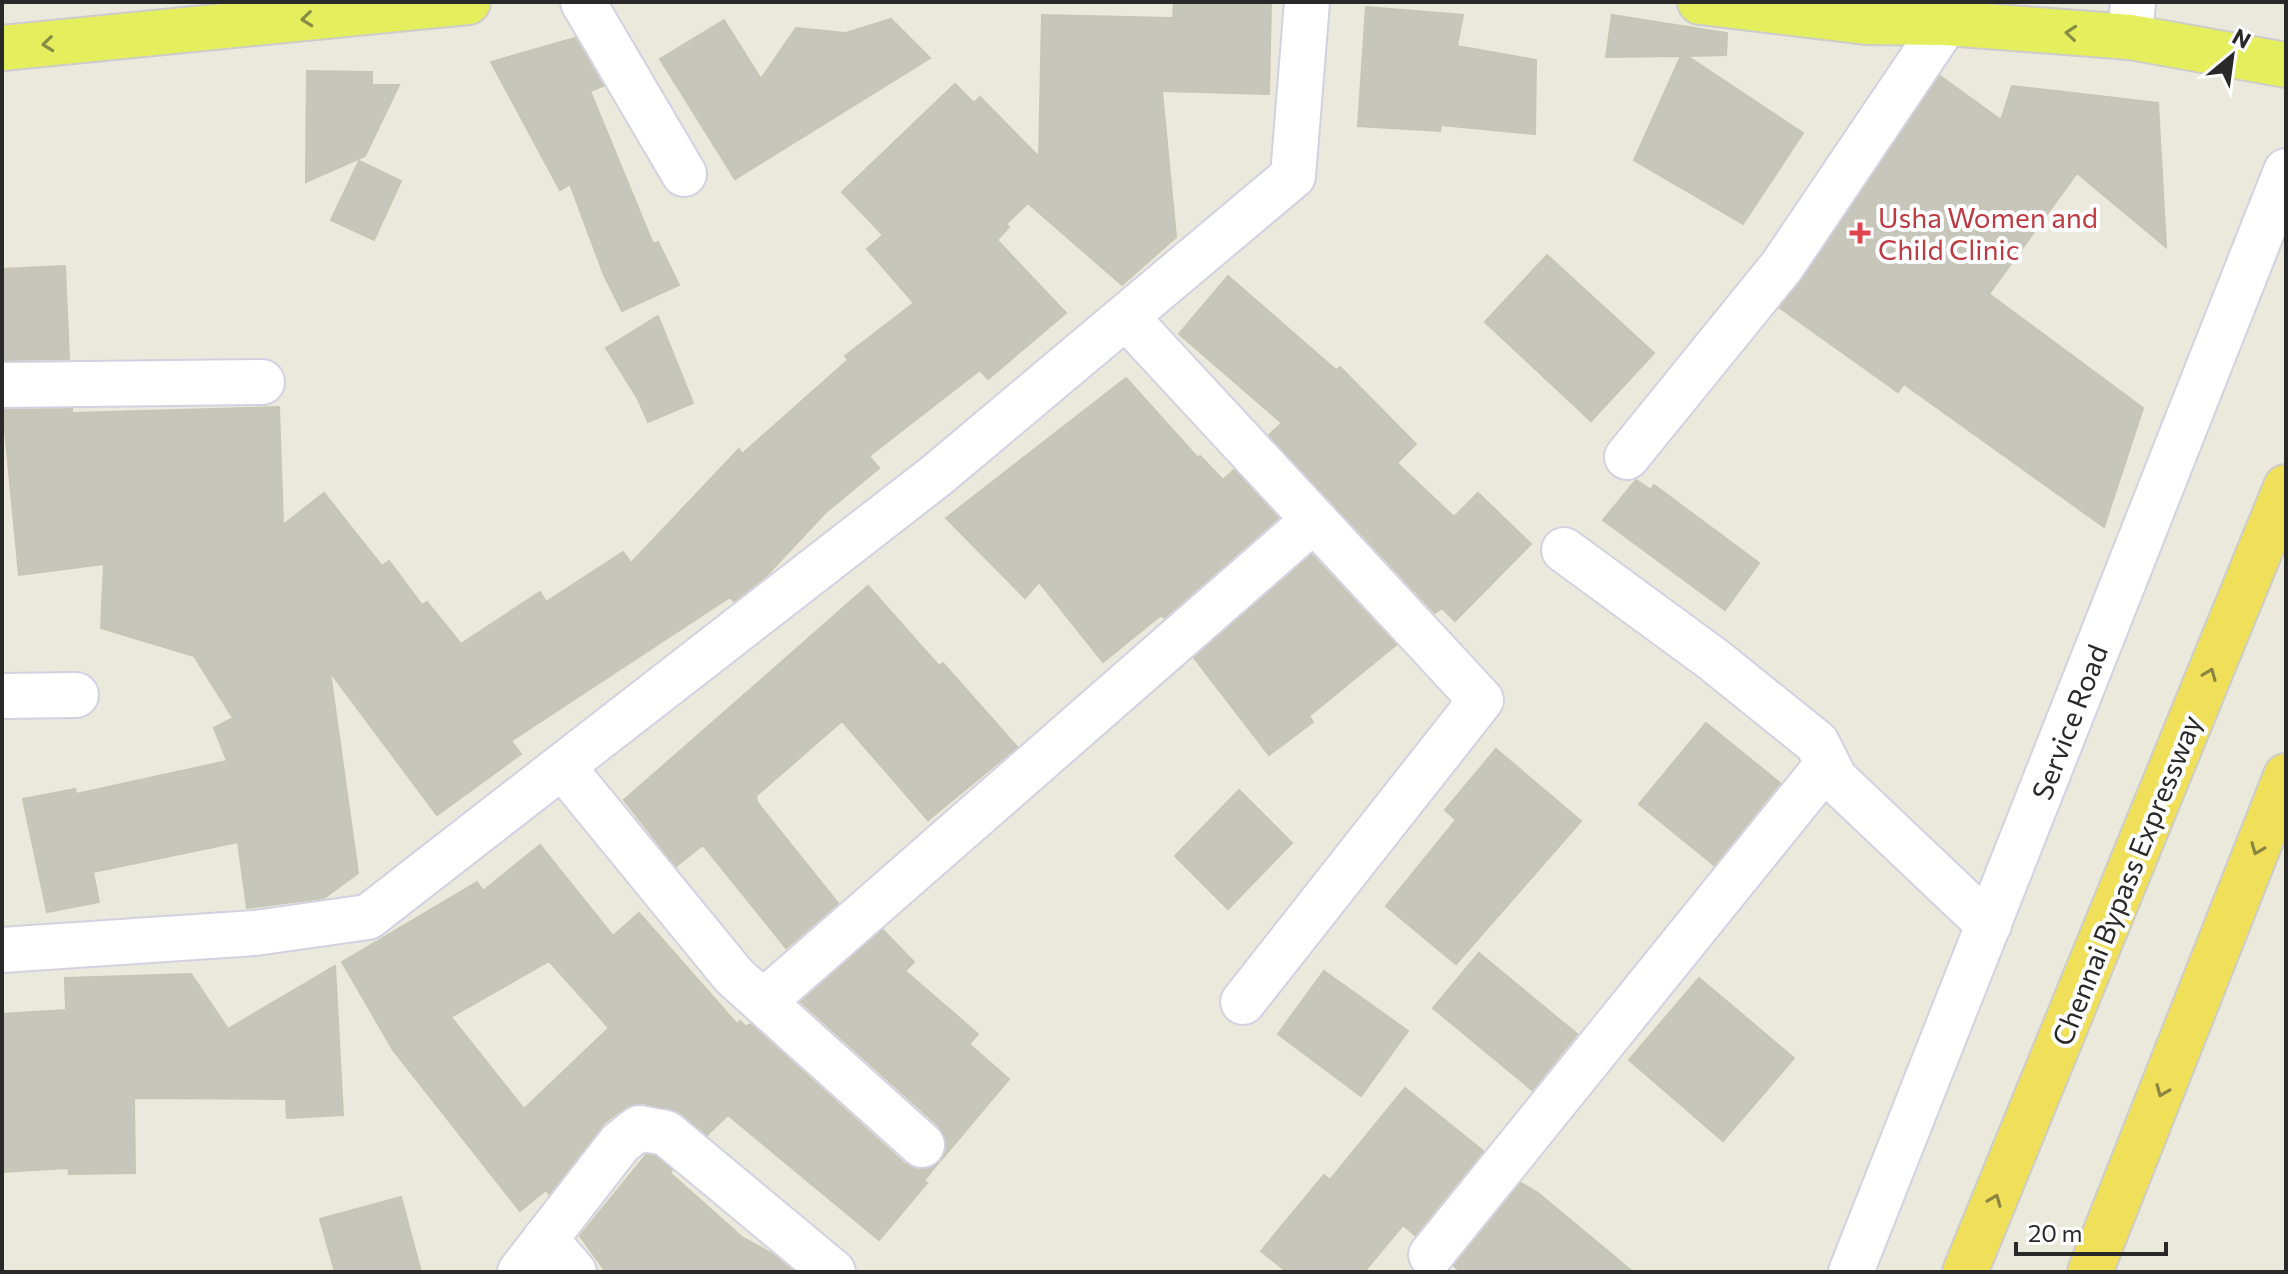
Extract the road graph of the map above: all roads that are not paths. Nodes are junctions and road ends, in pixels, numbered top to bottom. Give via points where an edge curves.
1 (468, 2) edge
2 (583, 2) edge
3 (1307, 2) edge
4 (1700, 2) edge
5 (1950, 12) edge
6 (2132, 20) edge
7 (2, 48) edge
8 (2286, 65) edge
9 (2286, 171) edge
10 (684, 174) dead end
11 (1126, 317) junction
12 (262, 382) dead end
13 (2, 385) edge
14 (1627, 457) dead end
15 (2286, 487) edge
16 (1314, 520) junction
17 (1564, 550) dead end
18 (76, 695) dead end
19 (2, 696) edge
20 (562, 766) junction
21 (2286, 776) edge
22 (1835, 779) junction
23 (1989, 925) junction
24 (2, 950) edge
25 (763, 1002) junction
26 (1243, 1002) dead end
27 (922, 1145) dead end
28 (1431, 1255) dead end
29 (533, 1256) edge
30 (574, 1272) edge
31 (833, 1272) edge
32 (1851, 1272) edge
33 (1965, 1272) edge
34 (2090, 1272) edge

1 -> 7 main road
2 - 10 street
3 - 11 street via 1293,176
4 - 5 main road via 1866,22
6 -> 5 main road
5 - 14 street via 1782,266
6 - 8 main road
9 - 23 street, Service Road
11 - 16 street
11 - 20 street via 937,475
12 - 13 street
33 -> 15 highway, Chennai Bypass Expressway
16 - 25 street
16 - 26 street via 1481,700
17 - 22 street via 1817,743
18 - 19 street
20 - 24 street via 368,917 255,933
20 - 25 street via 734,976
21 -> 34 highway
22 - 23 street
22 - 28 street via 1818,776
23 - 32 street, Service Road
25 - 27 street
29 - 30 street
29 - 31 street via 620,1143 639,1128 666,1133

